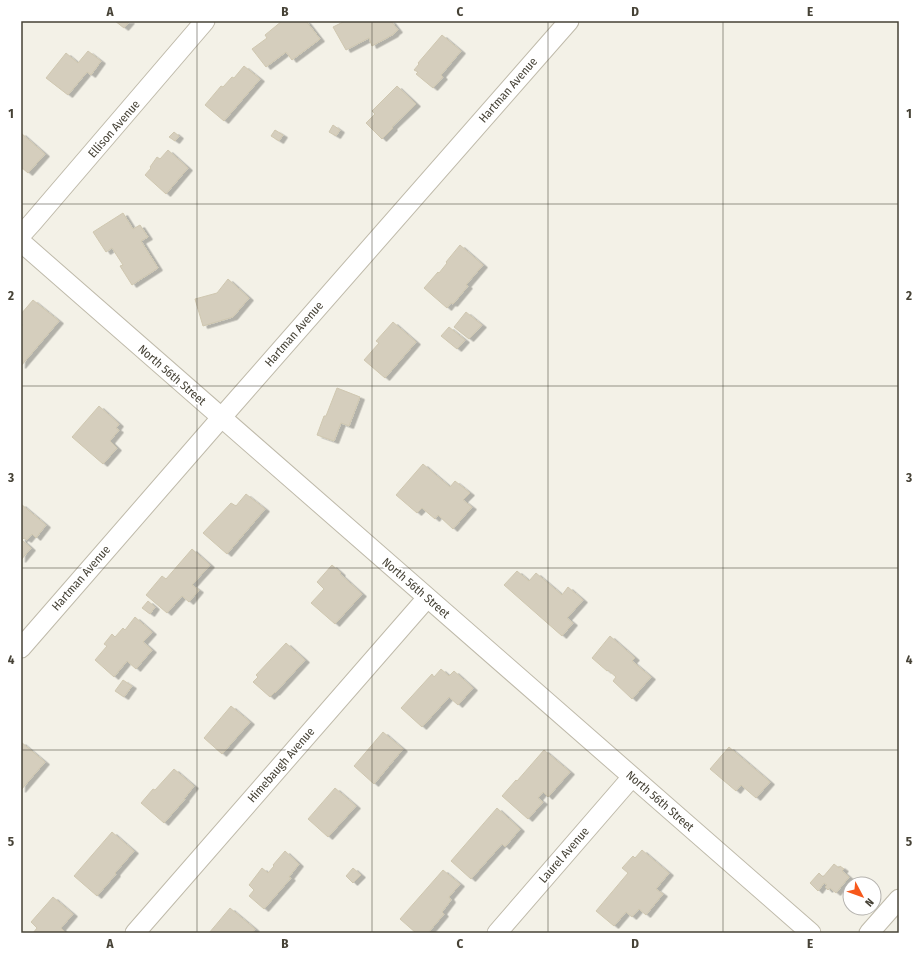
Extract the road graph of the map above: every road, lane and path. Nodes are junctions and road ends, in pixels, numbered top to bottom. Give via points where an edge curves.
1 (205, 21) edge
2 (569, 21) edge
3 (21, 236) edge
4 (21, 242) edge
5 (221, 418) junction
6 (427, 598) junction
7 (21, 648) edge
8 (632, 777) junction
9 (899, 899) edge
10 (135, 933) edge
11 (497, 933) edge
12 (811, 933) edge
13 (869, 933) edge

1 - 3 street, Ellison Avenue
2 - 5 street, Hartman Avenue
4 - 5 street, North 56th Street
5 - 6 street, North 56th Street
5 - 7 street, Hartman Avenue
6 - 8 street, North 56th Street
6 - 10 street, Himebaugh Avenue
8 - 11 street, Laurel Avenue
8 - 12 street, North 56th Street
9 - 13 street

